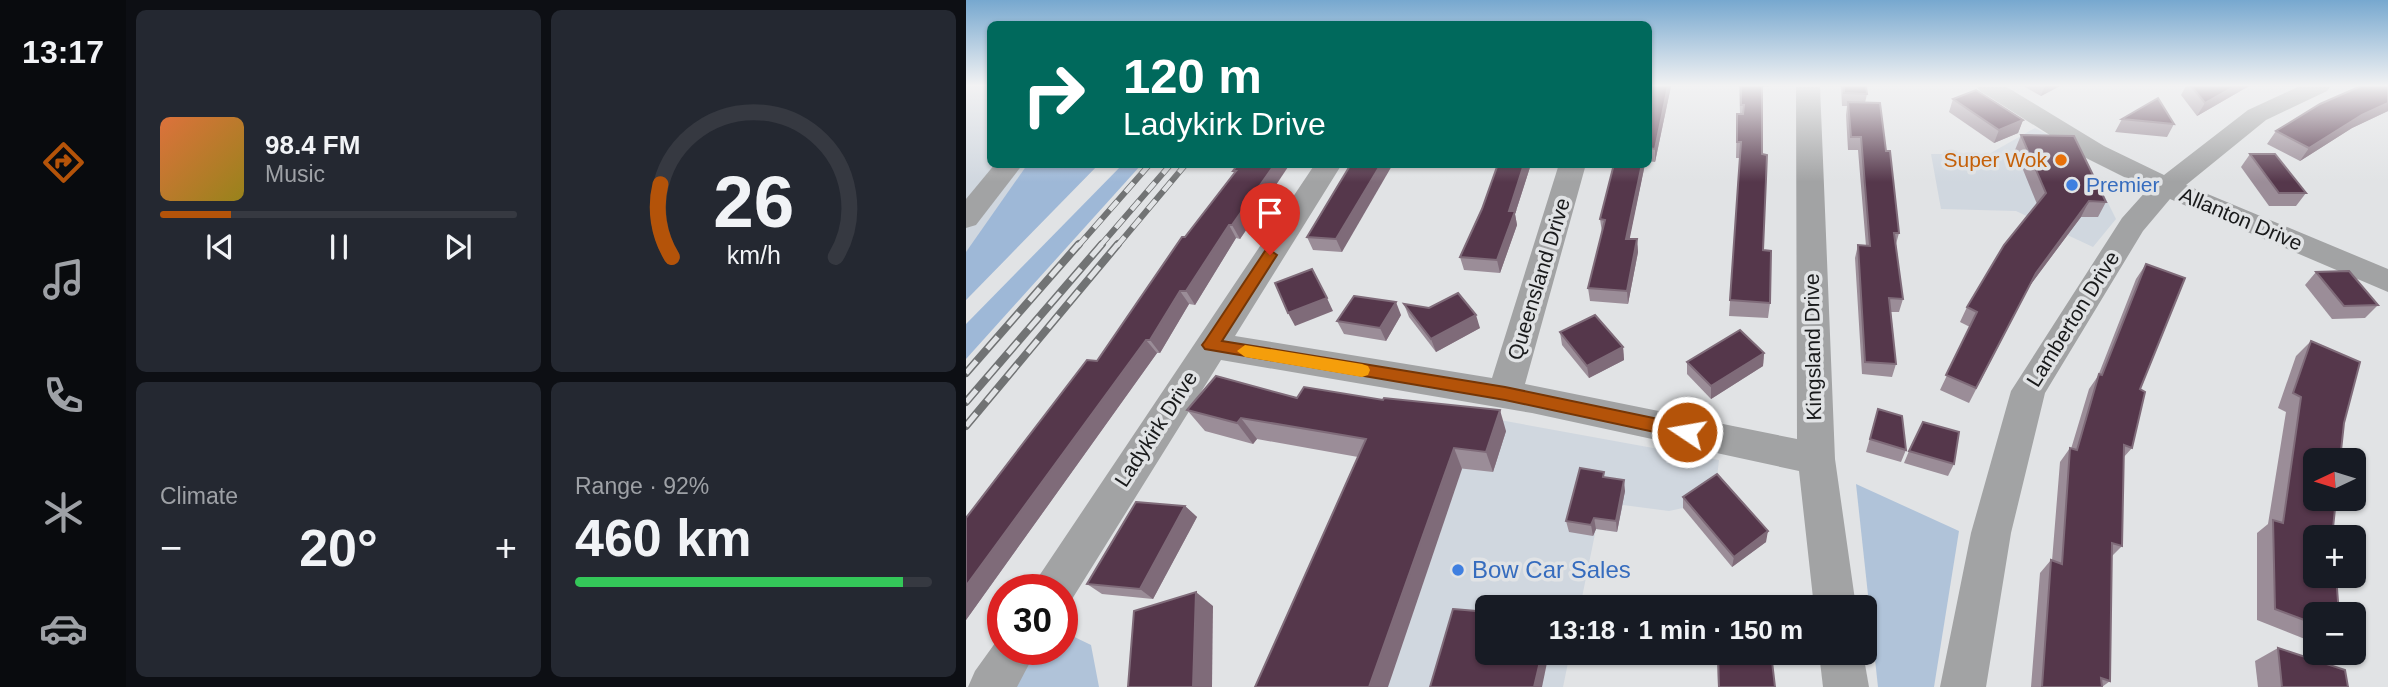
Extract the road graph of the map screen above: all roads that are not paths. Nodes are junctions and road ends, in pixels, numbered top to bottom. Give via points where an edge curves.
1 (1809, 118) edge
2 (2040, 118) edge
3 (2253, 118) edge
4 (1007, 168) edge
5 (1326, 168) edge
6 (1572, 168) edge
7 (2166, 187) junction
8 (966, 218) edge
9 (2388, 281) edge
10 (1210, 345) junction
11 (1505, 394) junction
12 (1816, 460) junction
13 (1064, 574) edge
14 (1833, 595) edge
15 (1005, 665) edge
16 (1843, 665) edge
17 (991, 687) edge
18 (1846, 687) edge
19 (1963, 687) edge

1 - 12 street, Kingsland Drive
2 - 7 street, Allanton Drive
3 - 7 street, Lamberton Drive
4 - 8 street
5 - 10 street, Ladykirk Drive
6 - 11 street, Queensland Drive
7 - 9 street, Allanton Drive
7 - 19 street, Lamberton Drive via 2132,225 2028,391 1991,533
10 - 11 street
10 - 13 street, Ladykirk Drive
11 - 12 street
12 - 14 street, Kingsland Drive
15 - 17 street
16 - 18 street

